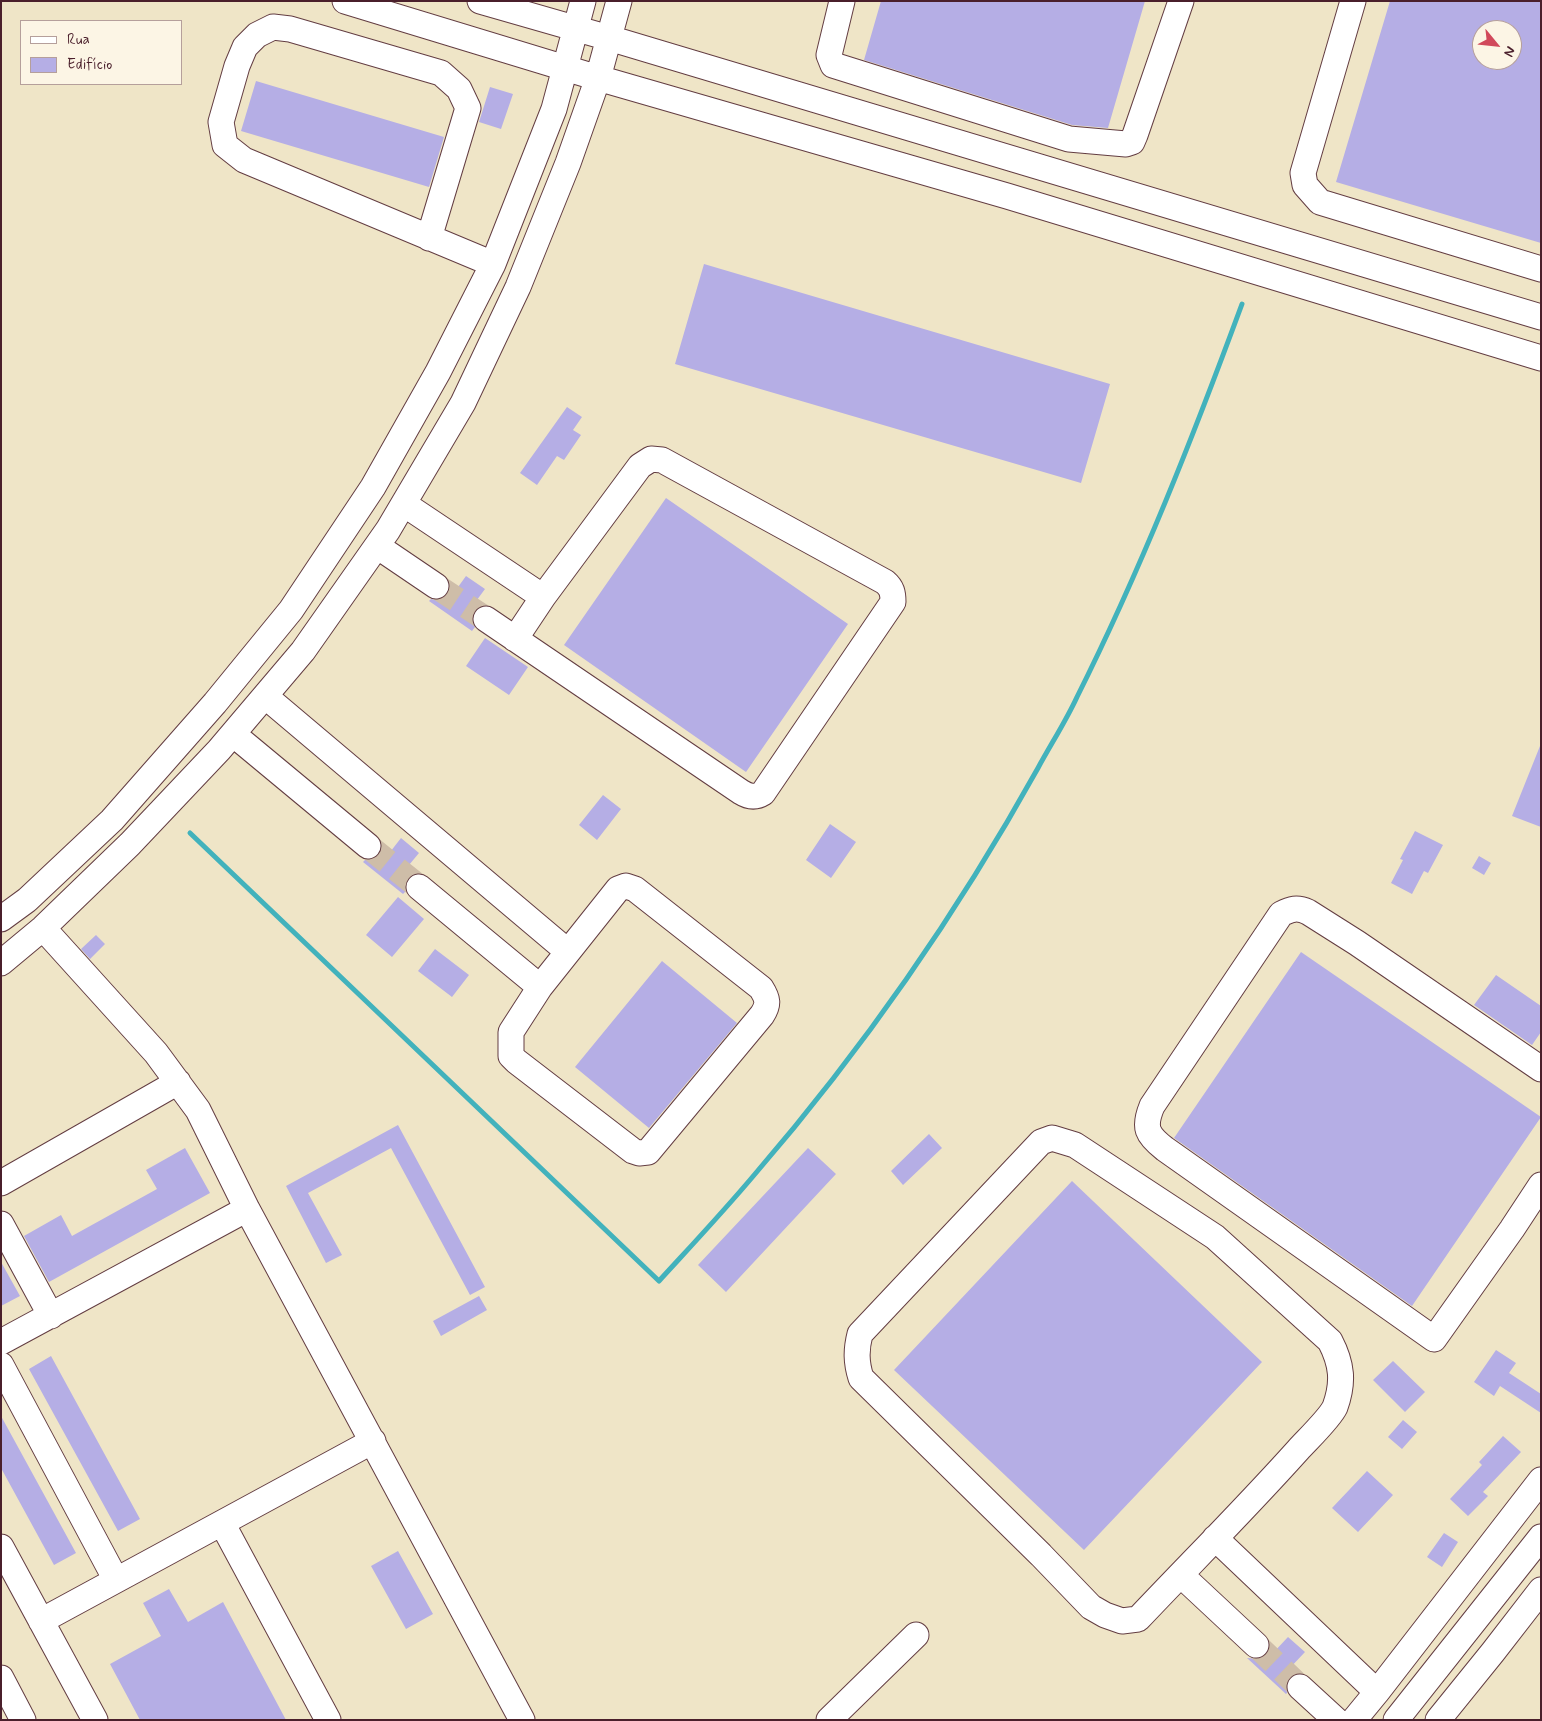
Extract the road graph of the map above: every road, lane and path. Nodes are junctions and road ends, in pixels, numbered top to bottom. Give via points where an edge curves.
1 (346, 1) edge
2 (480, 1) edge
3 (583, 1) edge
4 (619, 1) edge
5 (842, 1) edge
6 (1181, 1) edge
7 (1352, 1) edge
8 (576, 30) junction
9 (610, 38) junction
10 (566, 68) junction
11 (598, 78) junction
12 (429, 238) junction
13 (493, 264) junction
14 (1541, 269) edge
15 (1541, 317) edge
16 (1541, 358) edge
17 (404, 504) junction
18 (377, 546) junction
19 (436, 586) tunnel mouth
20 (543, 597) junction
21 (486, 619) tunnel mouth
22 (515, 639) junction
23 (265, 696) junction
24 (233, 734) junction
25 (368, 846) tunnel mouth
26 (419, 887) tunnel mouth
27 (1, 919) edge
28 (43, 928) junction
29 (567, 951) junction
30 (1, 962) edge
31 (540, 987) junction
32 (1541, 1069) edge
33 (178, 1082) junction
34 (1, 1183) edge
35 (1541, 1185) edge
36 (247, 1209) junction
37 (1, 1224) edge
38 (50, 1316) junction
39 (1, 1342) edge
40 (1, 1365) edge
41 (373, 1441) junction
42 (1541, 1480) edge
43 (222, 1523) junction
44 (1541, 1537) edge
45 (1215, 1538) junction
46 (1, 1547) edge
47 (1180, 1575) junction
48 (116, 1580) junction
49 (1541, 1590) edge
50 (41, 1621) junction
51 (916, 1635) dead end
52 (1256, 1646) tunnel mouth
53 (1, 1678) edge
54 (1300, 1687) tunnel mouth
55 (1377, 1692) junction
56 (16, 1715) edge
57 (95, 1720) edge
58 (328, 1720) edge
59 (522, 1720) edge
60 (829, 1720) edge
61 (1336, 1720) edge
62 (1354, 1720) edge
63 (1396, 1720) edge
64 (1438, 1720) edge

1 - 10 street
2 - 8 street
3 - 8 street
4 - 9 street
5 - 6 street via 829,55 833,65 1069,139 1126,144 1132,142 1136,135
7 - 14 street via 1303,173 1305,185 1320,202
8 - 9 street
8 - 10 street
9 - 11 street
9 - 15 street
10 - 11 street
10 - 13 street via 554,109
11 - 16 street via 1007,196
11 - 17 street via 518,287 463,403
12 - 12 street via 244,160 225,145 221,122 236,66 245,47 257,35 273,27 290,29 441,73 459,89 468,108
12 - 13 street
13 - 27 street via 438,372 372,487 291,610 112,820 27,900
17 - 18 street
17 - 20 street
18 - 19 street
18 - 23 street via 303,651
20 - 22 street
20 - 22 street via 640,466 651,459 662,460 885,582 891,587 893,602 764,794 757,797 741,792
21 - 22 street
23 - 24 street
23 - 29 street
24 - 25 street
24 - 28 street via 130,844
26 - 31 street
28 - 30 street
28 - 33 street
29 - 31 street
29 - 31 street via 618,889 626,886 635,889 761,988 767,997 767,1006 648,1152 639,1153 512,1056 511,1032
32 - 35 street via 1357,943 1308,912 1291,909 1281,914 1152,1106 1147,1130 1165,1150 1434,1339
33 - 34 street
33 - 36 street via 198,1110
36 - 38 street
36 - 41 street
37 - 38 street
38 - 39 street
40 - 48 street
41 - 43 street
41 - 59 street
42 - 55 street
43 - 48 street
43 - 58 street
44 - 63 street
45 - 47 street
45 - 47 street via 1334,1410 1340,1393 1338,1358 1330,1341 1215,1237 1075,1146 1052,1138 1041,1142 860,1334 856,1364 861,1378 1091,1607 1122,1621 1138,1619
45 - 55 street
46 - 50 street
47 - 52 street
48 - 50 street
49 - 64 street
50 - 57 street
51 - 60 street
53 - 56 street
54 - 61 street
55 - 62 street

